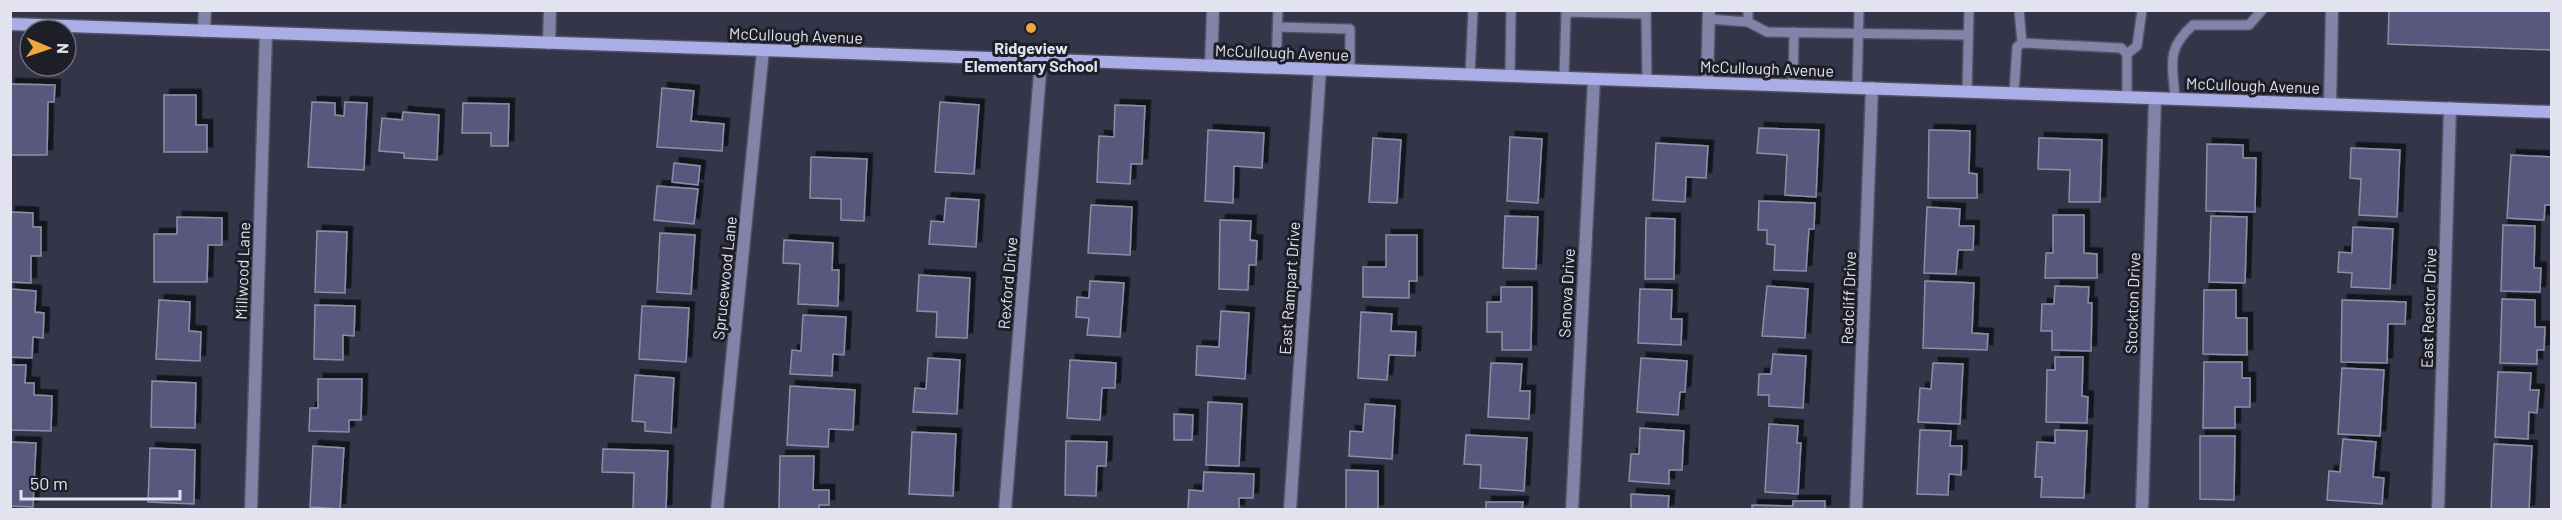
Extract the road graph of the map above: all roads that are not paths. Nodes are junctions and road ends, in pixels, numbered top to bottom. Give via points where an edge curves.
1 (205, 10) edge
2 (550, 10) edge
3 (1213, 10) edge
4 (1278, 10) edge
5 (1473, 10) edge
6 (1511, 10) edge
7 (1748, 10) edge
8 (1859, 10) edge
9 (1969, 10) edge
10 (2019, 10) edge
11 (2142, 10) edge
12 (2262, 10) edge
13 (2332, 10) edge
14 (1646, 12) edge
15 (1709, 15) edge
16 (1748, 22) junction
17 (10, 24) edge
18 (1278, 27) junction
19 (204, 31) junction
20 (1794, 32) junction
21 (266, 33) junction
22 (1858, 33) junction
23 (1968, 35) junction
24 (549, 43) junction
25 (2022, 43) junction
26 (763, 50) junction
27 (2127, 54) junction
28 (1041, 60) junction
29 (1211, 66) junction
30 (1276, 68) junction
31 (1320, 69) junction
32 (1350, 70) junction
33 (1470, 75) junction
34 (1510, 76) junction
35 (1564, 78) junction
36 (1594, 79) junction
37 (1647, 81) junction
38 (1707, 83) junction
39 (1793, 86) junction
40 (1857, 88) junction
41 (1872, 88) junction
42 (1967, 92) junction
43 (2014, 93) junction
44 (2127, 97) junction
45 (2155, 98) junction
46 (2175, 99) junction
47 (2330, 104) junction
48 (2450, 108) junction
49 (2552, 112) edge
50 (251, 510) edge
51 (717, 510) edge
52 (1005, 510) edge
53 (1290, 510) edge
54 (1572, 510) edge
55 (1856, 510) edge
56 (2142, 510) edge
57 (2438, 510) edge

1 - 19 street
2 - 24 street
3 - 29 street
4 - 18 lane
5 - 33 lane
6 - 34 lane
7 - 16 lane
8 - 22 lane
9 - 23 lane
10 - 25 lane
11 - 27 lane via 2137,46
12 - 46 lane via 2249,26 2193,25 2185,33 2174,45
13 - 47 street
14 - 35 lane via 1566,12
14 - 37 lane
15 - 16 lane
15 - 38 street
16 - 20 lane via 1767,32
17 - 19 main road, McCullough Avenue
18 - 30 lane
18 - 32 lane via 1350,29
19 - 21 main road, McCullough Avenue
20 - 22 lane
20 - 39 lane
21 - 24 main road, McCullough Avenue
21 - 50 street, Millwood Lane
22 - 23 lane
22 - 40 lane
23 - 42 lane
24 - 26 main road, McCullough Avenue
25 - 27 lane via 2116,46
25 - 43 lane via 2017,47
26 - 28 main road, McCullough Avenue
26 - 51 street, Sprucewood Lane
27 - 44 lane
28 - 29 main road, McCullough Avenue
28 - 52 street, Rexford Drive
29 - 30 main road, McCullough Avenue
30 - 31 main road, McCullough Avenue
31 - 32 main road, McCullough Avenue
31 - 53 street, East Rampart Drive
32 - 33 main road, McCullough Avenue
33 - 34 main road, McCullough Avenue
34 - 35 main road, McCullough Avenue
35 - 36 main road, McCullough Avenue
36 - 37 main road, McCullough Avenue
36 - 54 street, Senova Drive
37 - 38 main road, McCullough Avenue
38 - 39 main road, McCullough Avenue
39 - 40 main road, McCullough Avenue
40 - 41 main road, McCullough Avenue
41 - 42 main road, McCullough Avenue
41 - 55 street, Redcliff Drive
42 - 43 main road, McCullough Avenue
43 - 44 main road, McCullough Avenue
44 - 45 main road, McCullough Avenue
45 - 46 main road, McCullough Avenue
45 - 56 street, Stockton Drive
46 - 47 main road, McCullough Avenue
47 - 48 main road, McCullough Avenue
48 - 49 main road, McCullough Avenue
48 - 57 street, East Rector Drive

